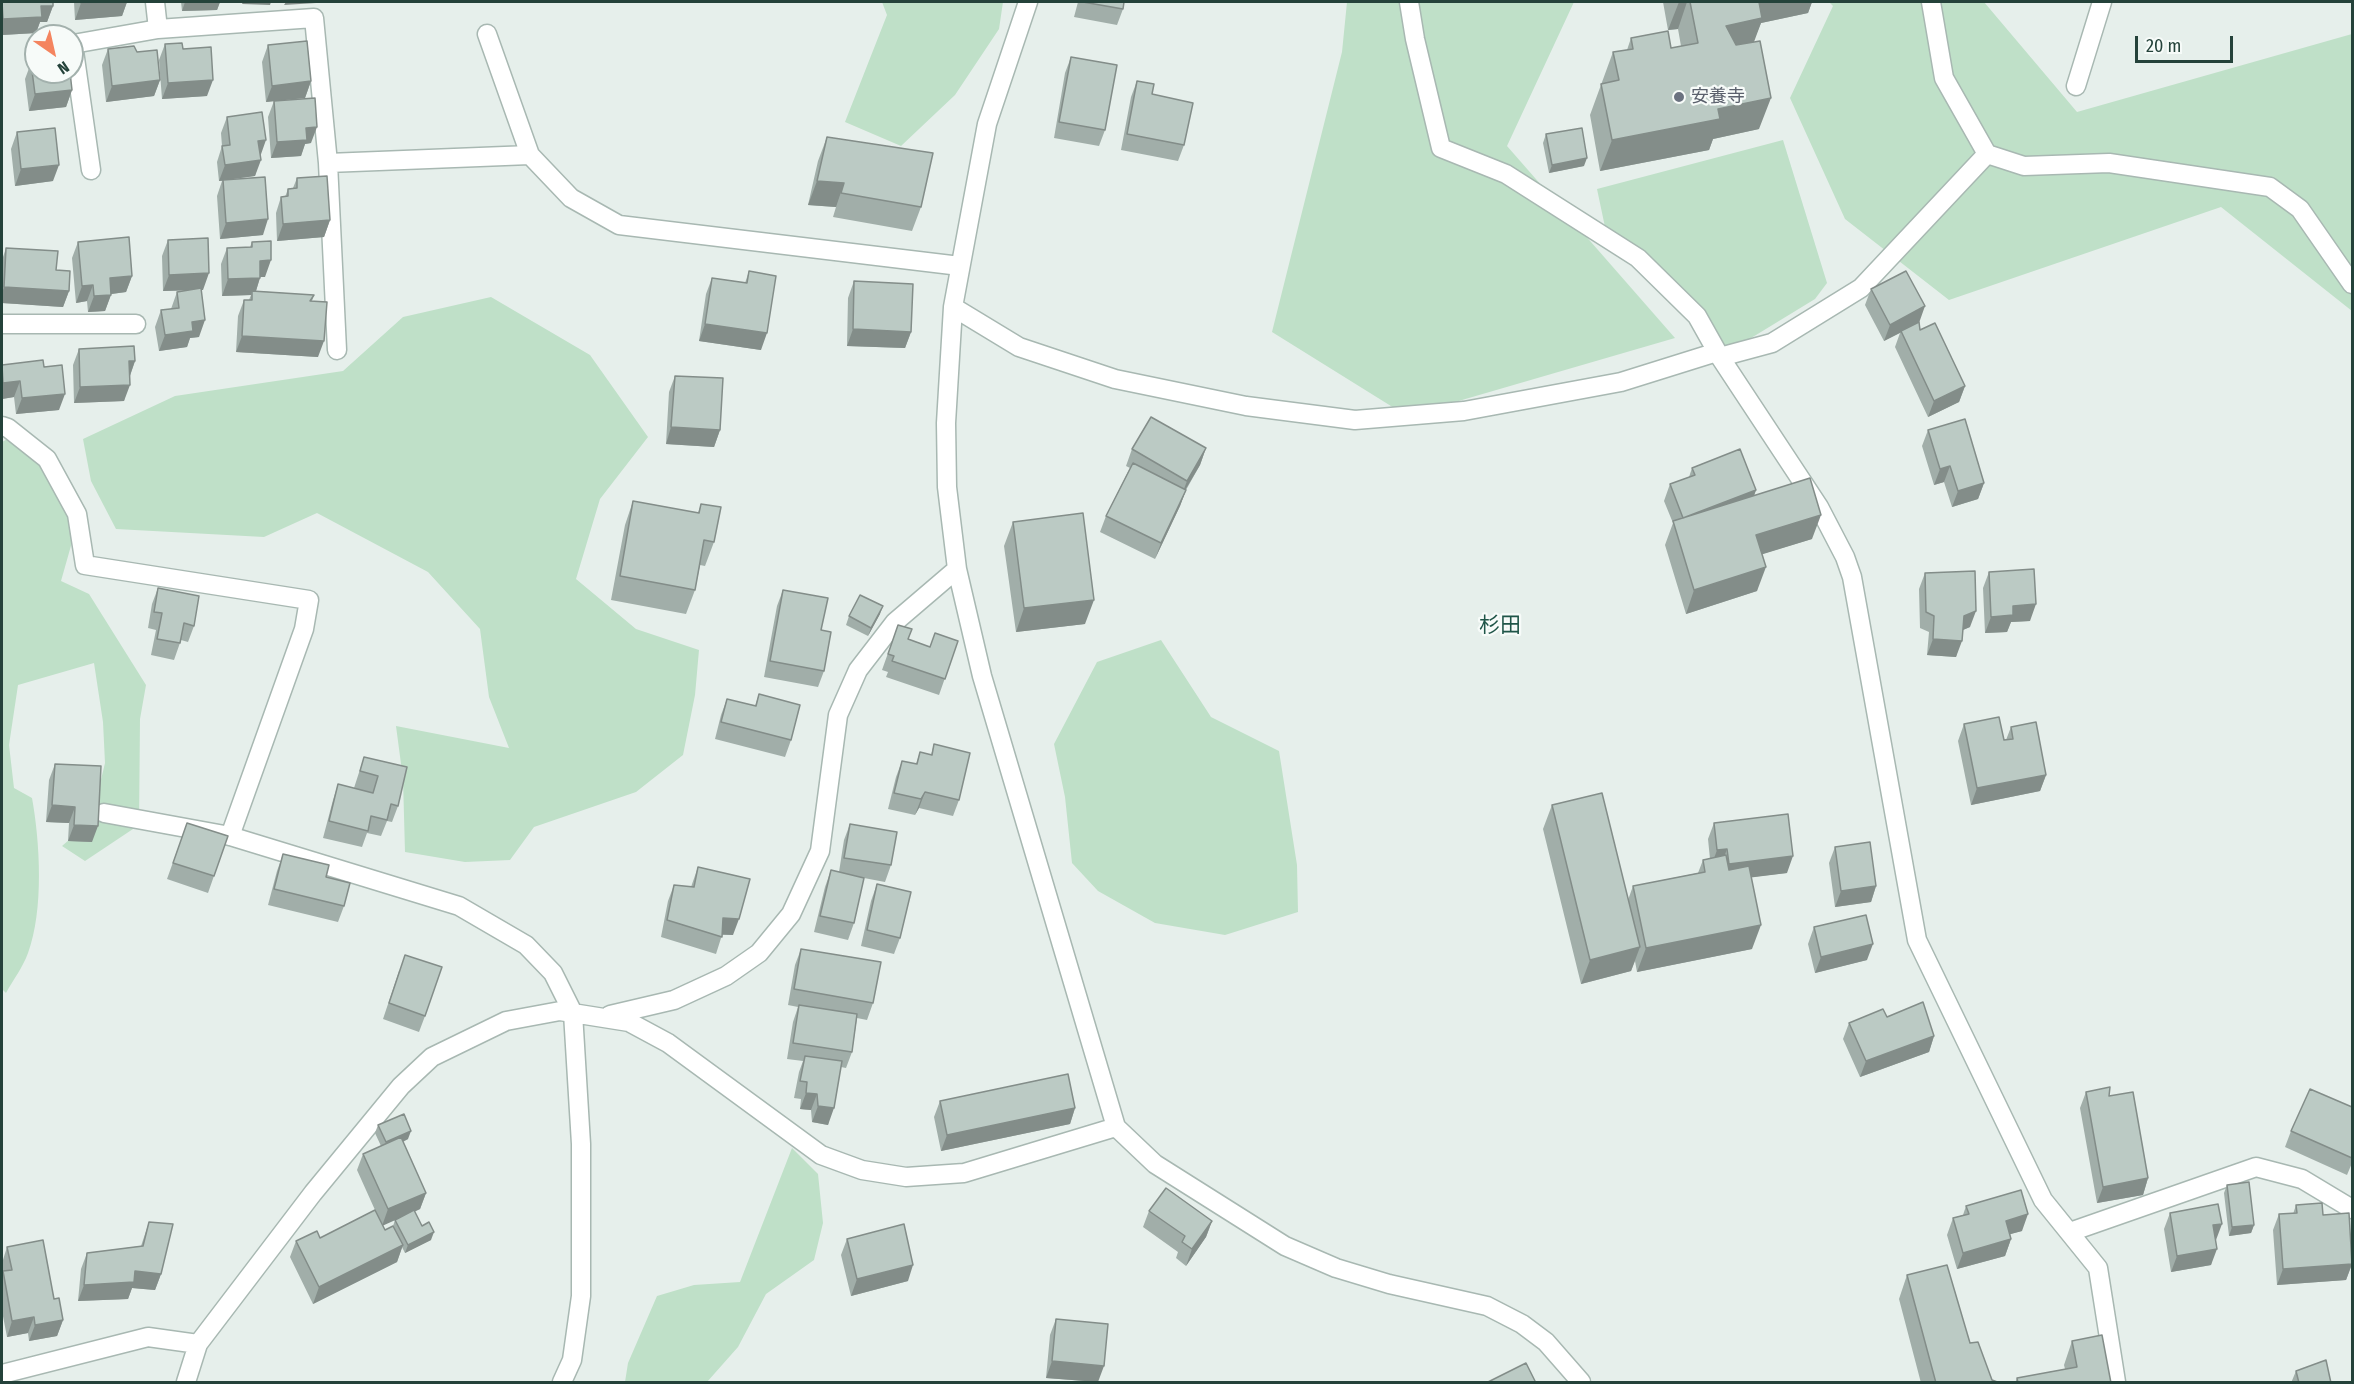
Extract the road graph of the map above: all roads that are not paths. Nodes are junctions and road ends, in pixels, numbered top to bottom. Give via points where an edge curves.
1 (155, 2) edge
2 (1028, 2) edge
3 (1409, 2) edge
4 (1931, 2) edge
5 (2102, 2) edge
6 (158, 29) junction
7 (487, 34) dead end
8 (2076, 86) dead end
9 (1987, 154) junction
10 (530, 155) junction
11 (328, 164) junction
12 (91, 170) dead end
13 (960, 266) junction
14 (2352, 284) edge
15 (952, 307) junction
16 (2, 324) edge
17 (136, 324) dead end
18 (337, 350) dead end
19 (1719, 355) junction
20 (2, 426) edge
21 (957, 569) junction
22 (104, 813) dead end
23 (230, 836) junction
24 (573, 1013) junction
25 (599, 1017) junction
26 (1116, 1128) junction
27 (2352, 1209) edge
28 (2070, 1232) junction
29 (198, 1344) junction
30 (2, 1374) edge
31 (186, 1383) edge
32 (561, 1383) edge
33 (1581, 1383) edge
34 (2116, 1383) edge

1 - 6 street
2 - 13 street via 987,124
3 - 19 street via 1441,148 1506,174 1638,258 1697,316
4 - 9 street via 1944,78
5 - 8 street
6 - 11 street via 314,18
6 - 12 street via 73,44
7 - 10 street
9 - 14 street via 2024,166 2109,164 2270,187 2300,208
9 - 19 street via 1861,288 1772,343
10 - 11 street
10 - 13 street via 571,198 619,225
11 - 18 street
13 - 15 street
15 - 19 street via 1019,347 1115,379 1246,406 1355,420 1464,411 1610,384
15 - 21 street via 947,487
16 - 17 street
19 - 28 street via 1819,507 1845,557 1852,577 1917,940 2043,1200
20 - 23 street via 46,459 77,514 85,566 309,600 304,628
21 - 25 street via 895,622 858,670 838,716 820,851 790,914 759,953 726,976 674,1000
21 - 26 street via 982,676
22 - 23 street
23 - 24 street via 459,906 526,945 553,973
24 - 25 street
24 - 29 street via 560,1011 506,1021 432,1057 401,1086 313,1193
24 - 32 street via 581,1144 581,1296 572,1359
25 - 26 street via 629,1022 668,1043 821,1155 862,1170 906,1177 964,1173
26 - 33 street via 1155,1164 1285,1246 1336,1268 1389,1284 1487,1306 1522,1324 1546,1342
27 - 28 street via 2302,1179 2256,1167
28 - 34 street via 2098,1268
29 - 30 street via 148,1336
29 - 31 street

